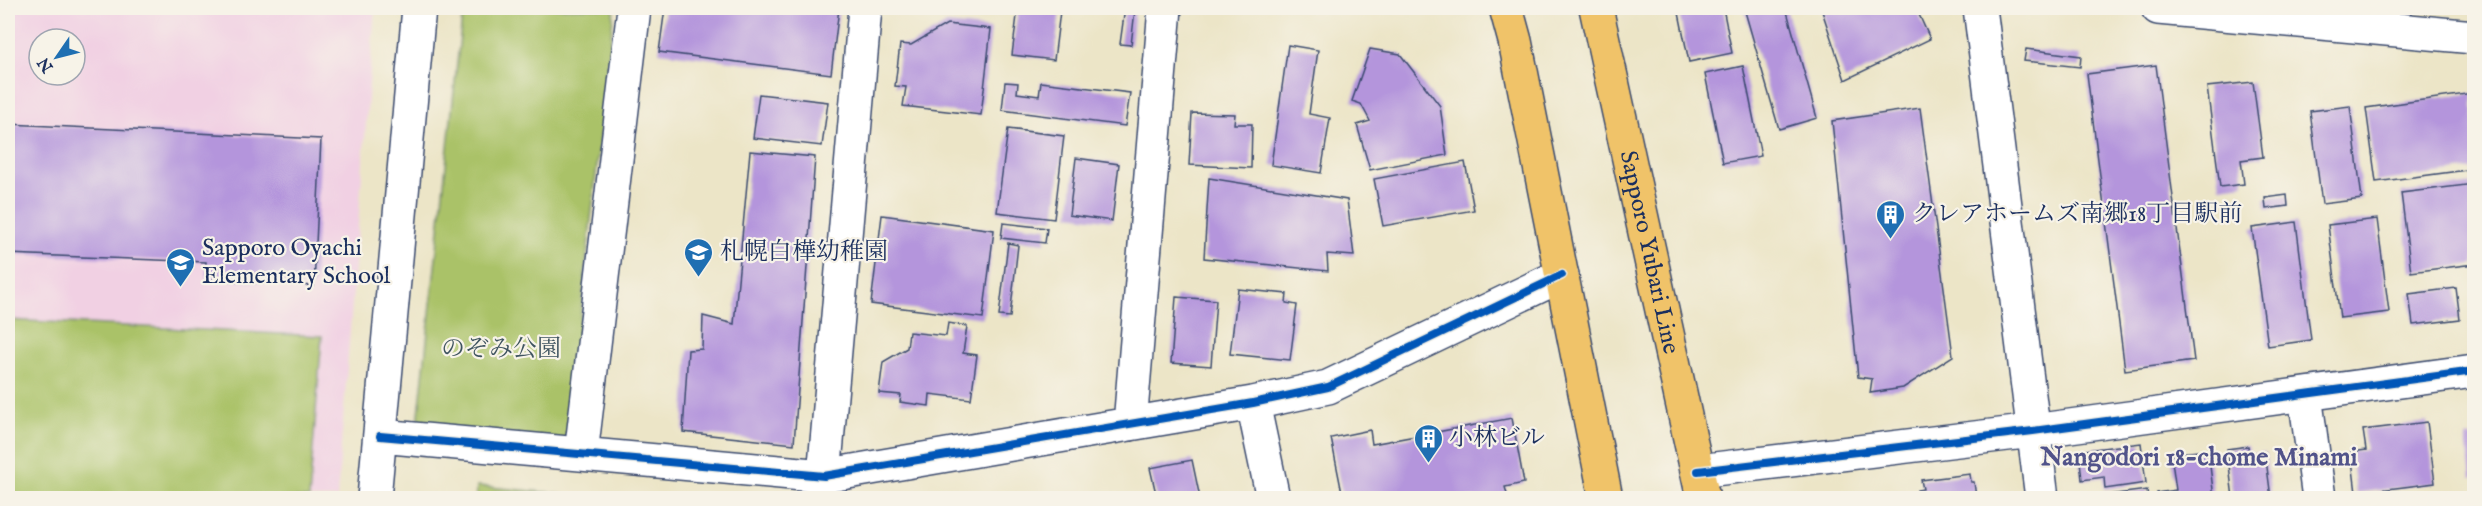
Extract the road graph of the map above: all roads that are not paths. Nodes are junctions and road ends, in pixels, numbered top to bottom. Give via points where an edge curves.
1 (419, 8) edge
2 (634, 8) edge
3 (865, 8) edge
4 (1165, 8) edge
5 (1506, 8) edge
6 (1596, 8) edge
7 (1980, 8) edge
8 (2158, 8) edge
9 (2475, 37) edge
10 (1562, 275) junction
11 (2475, 371) edge
12 (2305, 395) junction
13 (1253, 403) junction
14 (1130, 424) junction
15 (2033, 431) junction
16 (380, 436) junction
17 (581, 454) junction
18 (824, 476) junction
19 (1700, 485) edge
20 (374, 498) edge
21 (1273, 498) edge
22 (1606, 498) edge
23 (2042, 498) edge
24 (2319, 498) edge

1 - 16 street
2 - 17 street
3 - 18 street
4 - 14 street
5 - 10 main road
6 - 19 main road, Sapporo Yubari Line
7 - 15 street
8 - 9 street
10 - 13 street via 1328,387
10 - 22 main road
11 - 12 street
12 - 15 street
12 - 24 street
13 - 14 street
13 - 21 street
14 - 18 street
15 - 19 street
15 - 23 street
16 - 17 street
16 - 20 street
17 - 18 street

